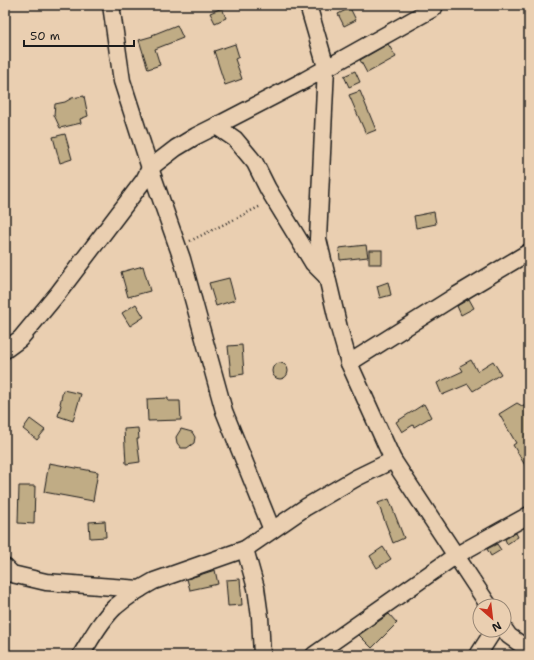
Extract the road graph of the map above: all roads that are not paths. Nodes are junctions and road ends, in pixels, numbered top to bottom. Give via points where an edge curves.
1 (112, 5) edge
2 (308, 5) edge
3 (434, 8) dead end
4 (326, 68) junction
5 (216, 126) junction
6 (150, 168) junction
7 (529, 252) edge
8 (327, 278) junction
9 (5, 350) edge
10 (350, 363) junction
11 (393, 460) junction
12 (529, 515) edge
13 (272, 530) junction
14 (246, 549) junction
15 (455, 556) junction
16 (5, 567) edge
17 (140, 589) junction
18 (484, 598) edge
19 (489, 638) edge
20 (512, 638) edge
21 (529, 650) edge
22 (81, 655) edge
23 (262, 655) edge
24 (314, 655) edge
25 (478, 655) edge

1 - 6 street via 122,81
2 - 4 street
3 - 4 street
4 - 5 street
4 - 8 street via 318,239
5 - 6 street via 176,148
5 - 8 street via 235,139 255,163 273,199 313,263
6 - 9 street via 144,180 59,292 20,339
6 - 13 street via 178,247 224,411
7 - 10 street
8 - 10 street
10 - 11 street
11 - 13 street via 356,478
11 - 15 street
12 - 15 street
13 - 14 street
14 - 17 street via 154,581
14 - 23 street via 256,588
15 - 18 street
15 - 24 street
16 - 17 street via 12,574 46,582
17 - 22 street via 115,608
19 - 25 street
20 - 21 street

